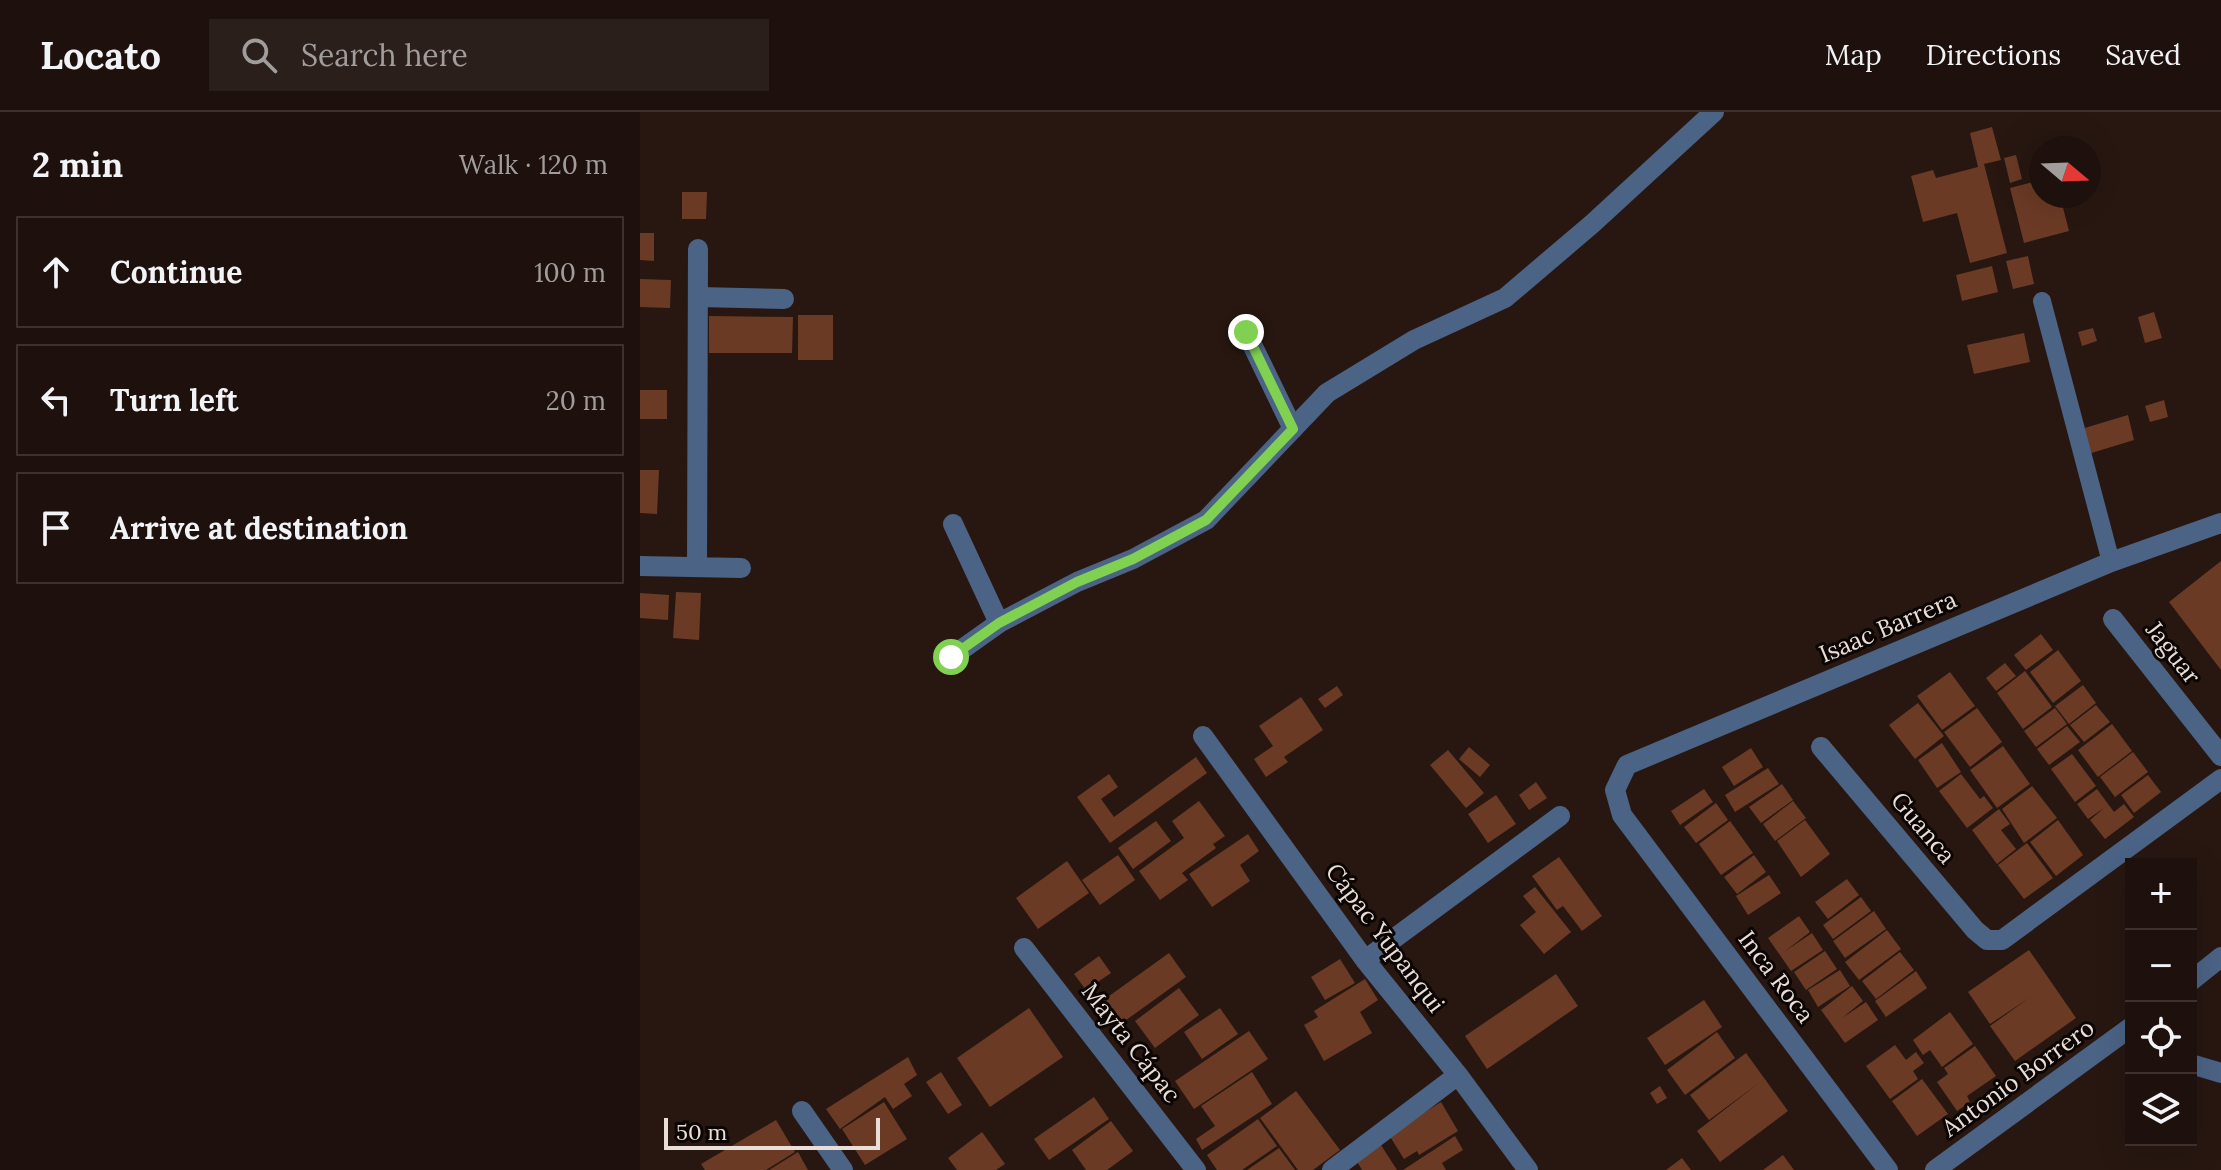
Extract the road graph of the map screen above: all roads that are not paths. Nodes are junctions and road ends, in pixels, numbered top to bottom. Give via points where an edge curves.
1 (1714, 112) edge
2 (698, 249) dead end
3 (698, 297) junction
4 (784, 299) dead end
5 (2042, 301) dead end
6 (1246, 332) dead end
7 (1293, 429) junction
8 (2221, 523) edge
9 (953, 524) dead end
10 (2111, 562) junction
11 (640, 566) edge
12 (697, 567) junction
13 (741, 568) dead end
14 (2113, 619) dead end
15 (999, 623) junction
16 (951, 657) dead end
17 (1203, 736) dead end
18 (1821, 747) dead end
19 (2221, 756) edge
20 (2221, 779) edge
21 (1622, 815) joint
22 (1560, 816) dead end
23 (1024, 948) dead end
24 (2221, 957) edge
25 (1365, 960) junction
26 (2197, 976) edge
27 (2122, 1043) edge
28 (2197, 1066) edge
29 (2221, 1073) edge
30 (1458, 1075) junction
31 (802, 1111) dead end
32 (843, 1170) edge
33 (1196, 1170) edge
34 (1332, 1170) edge
35 (1528, 1170) edge
36 (1888, 1170) edge
37 (1935, 1170) edge

1 - 7 street via 1505,298 1414,340 1327,393
2 - 3 street
3 - 4 street
3 - 12 street
5 - 10 lane
6 - 7 street
7 - 15 street via 1206,520
8 - 10 street, Isaac Barrera
9 - 15 street
10 - 21 street, Isaac Barrera via 1627,765 1615,790
11 - 12 street
12 - 13 street
14 - 19 street, Jaguar
15 - 16 street
17 - 25 street, Cápac Yupanqui
18 - 20 street, Guanca via 1987,940 2002,940
21 - 36 street, Inca Roca
22 - 25 street
23 - 33 street, Mayta Cápac
24 - 26 street
25 - 30 street, Cápac Yupanqui
27 - 37 street, Antonio Borrero
28 - 29 street
30 - 34 street
30 - 35 street, Cápac Yupanqui
31 - 32 street

